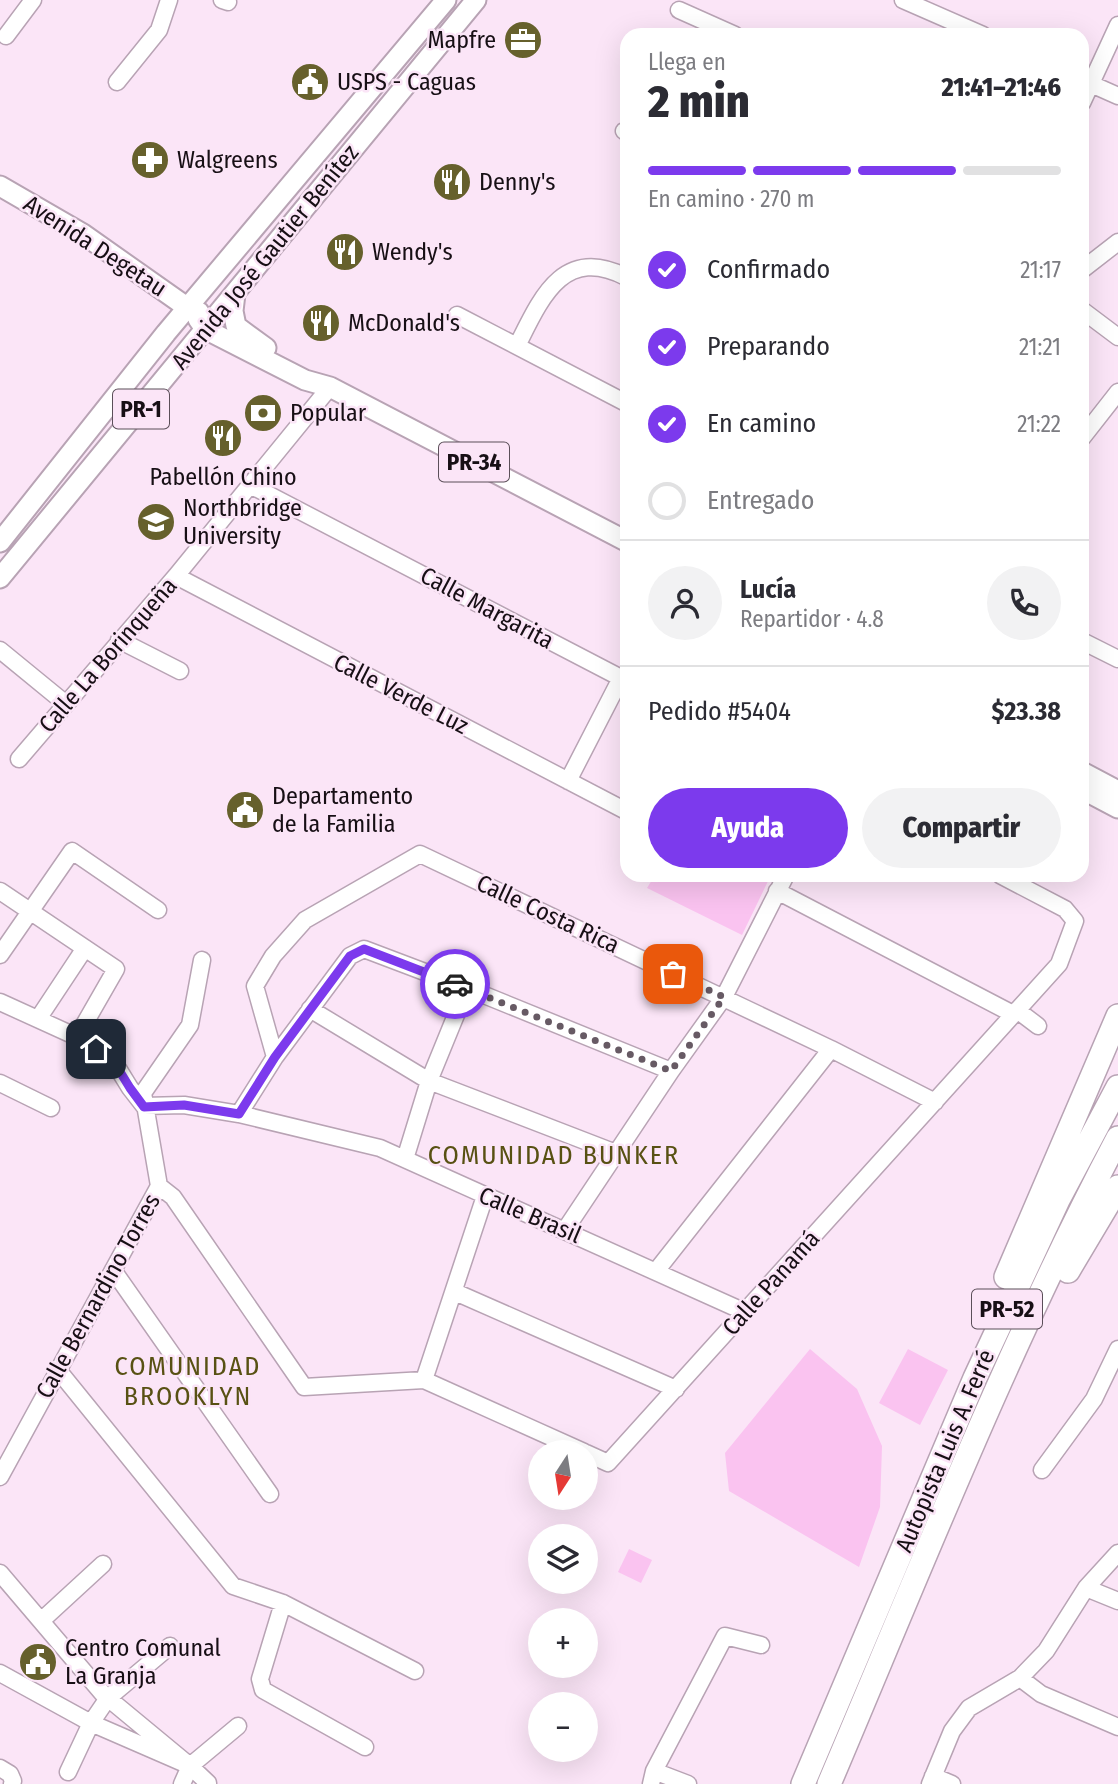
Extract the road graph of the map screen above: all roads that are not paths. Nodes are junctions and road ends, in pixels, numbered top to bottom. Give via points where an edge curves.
1 (33, 0) edge
2 (169, 0) edge
3 (446, 0) edge
4 (476, 0) edge
5 (903, 0) edge
6 (679, 10) dead end
7 (1118, 24) edge
8 (717, 28) edge
9 (967, 28) edge
10 (6, 36) dead end
11 (1089, 77) edge
12 (117, 82) dead end
13 (1089, 83) edge
14 (1118, 96) edge
15 (0, 186) edge
16 (1118, 242) edge
17 (1089, 265) edge
18 (620, 274) edge
19 (234, 294) junction
20 (188, 307) junction
21 (457, 315) dead end
22 (1089, 315) edge
23 (209, 324) junction
24 (1118, 337) edge
25 (517, 346) junction
26 (266, 348) junction
27 (325, 385) junction
28 (1118, 392) edge
29 (620, 401) edge
30 (1089, 429) edge
31 (250, 485) junction
32 (620, 538) edge
33 (0, 542) edge
34 (176, 576) junction
35 (0, 578) edge
36 (119, 640) junction
37 (1089, 644) edge
38 (0, 650) edge
39 (1118, 659) edge
40 (180, 671) dead end
41 (620, 677) edge
42 (620, 680) edge
43 (65, 704) junction
44 (19, 759) dead end
45 (1089, 776) edge
46 (568, 781) junction
47 (1118, 791) edge
48 (1089, 793) edge
49 (620, 808) edge
50 (1118, 808) edge
51 (782, 882) edge
52 (1013, 882) edge
53 (0, 891) edge
54 (778, 891) junction
55 (159, 910) dead end
56 (30, 912) junction
57 (85, 948) junction
58 (0, 956) edge
59 (202, 960) dead end
60 (467, 988) junction
61 (724, 997) junction
62 (0, 1002) edge
63 (310, 1009) junction
64 (1015, 1012) junction
65 (1118, 1016) edge
66 (38, 1020) junction
67 (1038, 1026) dead end
68 (77, 1037) junction
69 (831, 1049) junction
70 (275, 1057) junction
71 (671, 1071) junction
72 (429, 1081) junction
73 (0, 1083) edge
74 (1118, 1087) edge
75 (935, 1102) junction
76 (144, 1107) junction
77 (51, 1108) dead end
78 (239, 1114) junction
79 (1118, 1138) edge
80 (616, 1153) junction
81 (405, 1159) junction
82 (159, 1186) junction
83 (1118, 1187) edge
84 (485, 1196) junction
85 (565, 1230) junction
86 (113, 1270) junction
87 (657, 1270) junction
88 (455, 1292) junction
89 (745, 1312) junction
90 (1118, 1349) edge
91 (58, 1370) junction
92 (975, 1378) junction
93 (424, 1380) junction
94 (676, 1389) junction
95 (992, 1401) junction
96 (556, 1440) edge
97 (598, 1459) edge
98 (1042, 1470) dead end
99 (0, 1477) edge
100 (270, 1494) dead end
101 (1118, 1553) edge
102 (103, 1564) dead end
103 (0, 1573) edge
104 (1086, 1588) junction
105 (1118, 1601) edge
106 (283, 1602) junction
107 (41, 1621) junction
108 (761, 1645) dead end
109 (170, 1646) dead end
110 (415, 1671) dead end
111 (0, 1672) edge
112 (1020, 1678) junction
113 (108, 1698) junction
114 (91, 1723) junction
115 (238, 1726) dead end
116 (1118, 1727) edge
117 (365, 1747) dead end
118 (190, 1766) junction
119 (0, 1768) edge
120 (68, 1772) dead end
121 (652, 1778) edge
122 (931, 1780) edge
123 (208, 1783) edge
124 (12, 1784) edge
125 (182, 1784) edge
126 (688, 1784) edge
127 (803, 1784) edge
128 (829, 1784) edge
129 (953, 1784) edge

1 - 10 street
2 - 12 street via 159,30
3 - 20 main road, Avenida José Gautier Benítez / PR-1
4 - 19 main road, Avenida José Gautier Benítez / PR-1
5 - 9 street
6 - 8 street
7 - 11 street
13 - 14 street
15 - 20 main road, Avenida Degetau / PR-34 via 83,234
16 - 17 street
18 - 25 street via 608,268 585,267 561,276 540,302
19 - 23 main road, Avenida José Gautier Benítez / PR-1
19 - 26 main road via 236,326
20 - 23 main road, Avenida Degetau / PR-34
20 - 33 main road, Avenida José Gautier Benítez / PR-1
21 - 25 street
22 - 24 street
23 - 26 main road, Avenida Degetau / PR-34
23 - 27 main road, Avenida Degetau / PR-34 via 305,380
23 - 35 main road, Avenida José Gautier Benítez / PR-1
25 - 29 street
26 - 27 main road, Avenida Degetau / PR-34
27 - 31 street, Calle La Borinqueña
27 - 32 main road, Avenida Degetau / PR-34
28 - 30 street
31 - 34 street, Calle La Borinqueña
31 - 41 street, Calle Margarita
34 - 36 street, Calle La Borinqueña
34 - 46 street, Calle Verde Luz
36 - 40 street
36 - 43 street, Calle La Borinqueña
37 - 39 street
38 - 43 street
42 - 46 street, Calle Margarita
43 - 44 street, Calle La Borinqueña
45 - 47 main road
46 - 49 street, Calle Verde Luz
48 - 50 main road
51 - 54 street
52 - 64 street, Calle Panamá via 1065,909 1075,921 1059,964
53 - 56 street
54 - 61 street
54 - 64 street
55 - 56 street via 72,851
56 - 57 street
56 - 58 street
57 - 66 street
57 - 68 street via 116,969
59 - 76 street via 190,1025 142,1093
60 - 63 street via 364,949 350,956
60 - 71 street
60 - 72 street
61 - 69 street, Calle Costa Rica
61 - 70 street, Calle Costa Rica via 420,854 305,920 273,956 255,986
61 - 71 street
62 - 66 street
63 - 70 street
63 - 72 street
64 - 67 street
64 - 75 street, Calle Panamá
65 - 92 highway via 996,1299
66 - 68 street
68 - 76 street via 114,1062
69 - 75 street, Calle Costa Rica
69 - 87 street
70 - 78 street
71 - 80 street
72 - 80 street
72 - 81 street
73 - 77 street
74 - 92 highway, Autopista Luis A. Ferré / PR-52 via 1059,1198
75 - 89 street, Calle Panamá
76 - 78 street, Calle Brasil via 184,1105
76 - 82 street, Calle Bernardino Torres
78 - 81 street, Calle Brasil via 380,1148
79 - 95 highway, Autopista Luis A. Ferré / PR-52
80 - 85 street
81 - 84 street, Calle Brasil
82 - 86 street, Calle Bernardino Torres
82 - 93 street via 173,1197 304,1387
83 - 95 highway
84 - 85 street, Calle Brasil
84 - 88 street
85 - 87 street, Calle Brasil
86 - 91 street, Calle Bernardino Torres
86 - 100 street
87 - 89 street, Calle Brasil
88 - 93 street
88 - 94 street
89 - 94 street, Calle Panamá
90 - 98 street via 1094,1399
91 - 99 street, Calle Bernardino Torres
91 - 106 street via 233,1586
92 - 127 highway, Autopista Luis A. Ferré / PR-52
93 - 96 street
94 - 97 street, Calle Panamá via 608,1463
95 - 128 highway, Autopista Luis A. Ferré / PR-52
101 - 104 street
102 - 107 street
103 - 107 street
104 - 105 street
104 - 112 street via 1046,1651
106 - 110 street
106 - 117 street via 260,1679 262,1690
107 - 113 street
108 - 121 street via 725,1636
109 - 113 street
111 - 114 street
112 - 116 street via 1041,1694
112 - 122 street via 970,1708 952,1731
113 - 114 street
113 - 118 street
114 - 118 street
114 - 120 street
115 - 118 street
118 - 123 street
118 - 125 street
119 - 124 street via 10,1774
121 - 126 street
122 - 129 street

